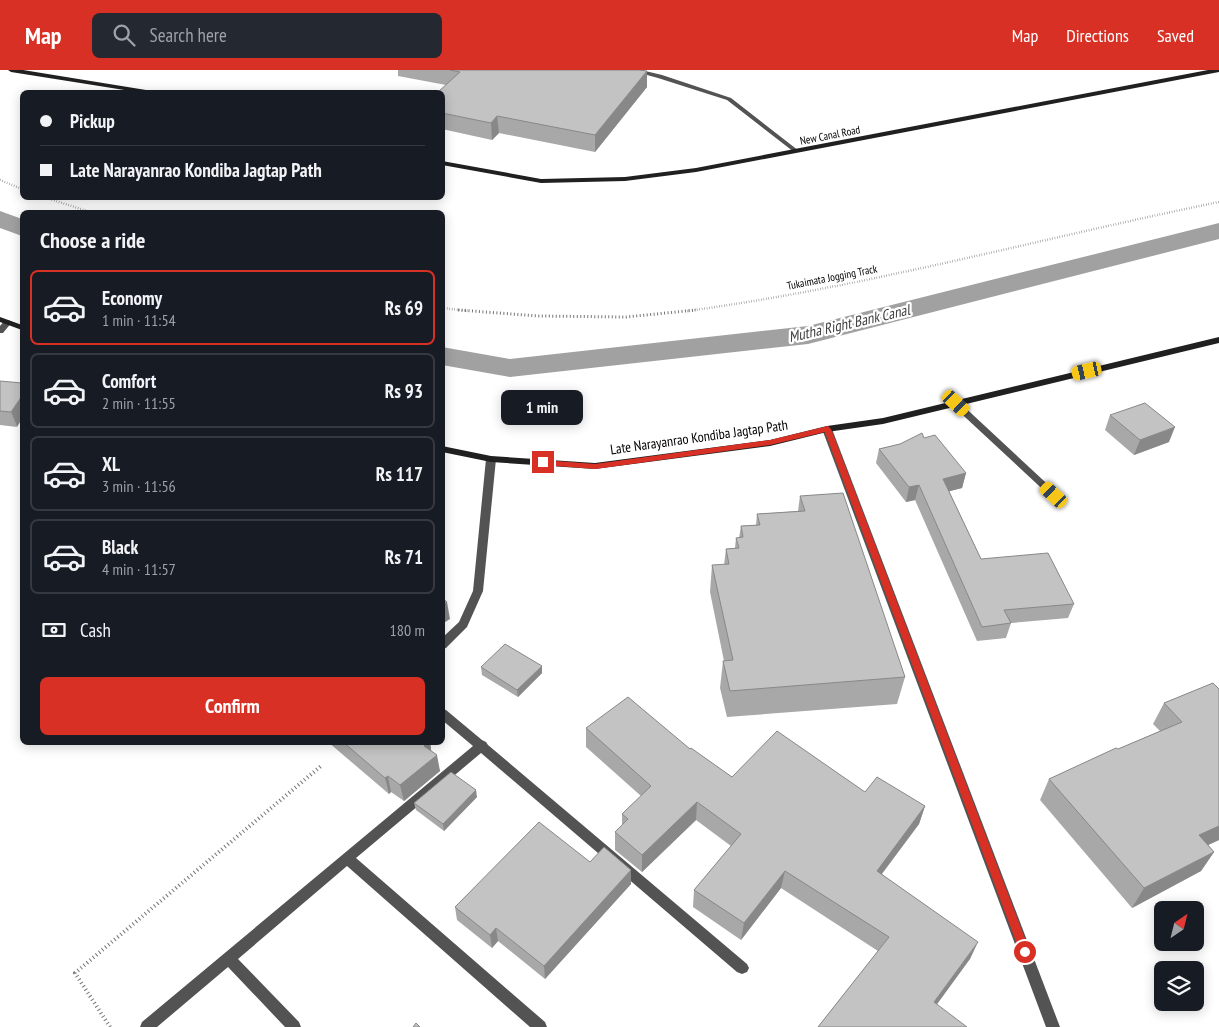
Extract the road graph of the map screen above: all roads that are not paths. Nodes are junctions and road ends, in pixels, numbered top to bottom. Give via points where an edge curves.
1 (11, 70) edge
2 (632, 70) edge
3 (1218, 70) edge
4 (134, 90) edge
5 (796, 151) junction
6 (445, 165) edge
7 (4, 320) edge
8 (20, 327) edge
9 (0, 331) edge
10 (1219, 340) edge
11 (956, 403) junction
12 (828, 429) junction
13 (445, 450) edge
14 (491, 459) junction
15 (1054, 495) dead end
16 (445, 642) edge
17 (445, 715) edge
18 (482, 745) junction
19 (348, 858) junction
20 (228, 958) junction
21 (742, 968) dead end
22 (147, 1027) edge
23 (294, 1027) edge
24 (540, 1027) edge
25 (1053, 1027) edge

1 - 4 street
2 - 5 street via 729,99
3 - 5 street, New Canal Road
5 - 6 street, New Canal Road via 696,170 625,179 541,181
7 - 8 street
7 - 9 street
10 - 11 street, Late Narayanrao Kondiba Jagtap Path
11 - 12 street, Late Narayanrao Kondiba Jagtap Path via 884,421
11 - 15 street
12 - 14 street, Late Narayanrao Kondiba Jagtap Path via 770,443 595,466
12 - 25 street
13 - 14 street, Late Narayanrao Kondiba Jagtap Path
14 - 16 street via 478,591 463,624
17 - 18 street
18 - 19 street
18 - 21 street
19 - 20 street
19 - 24 street
20 - 22 street
20 - 23 street

